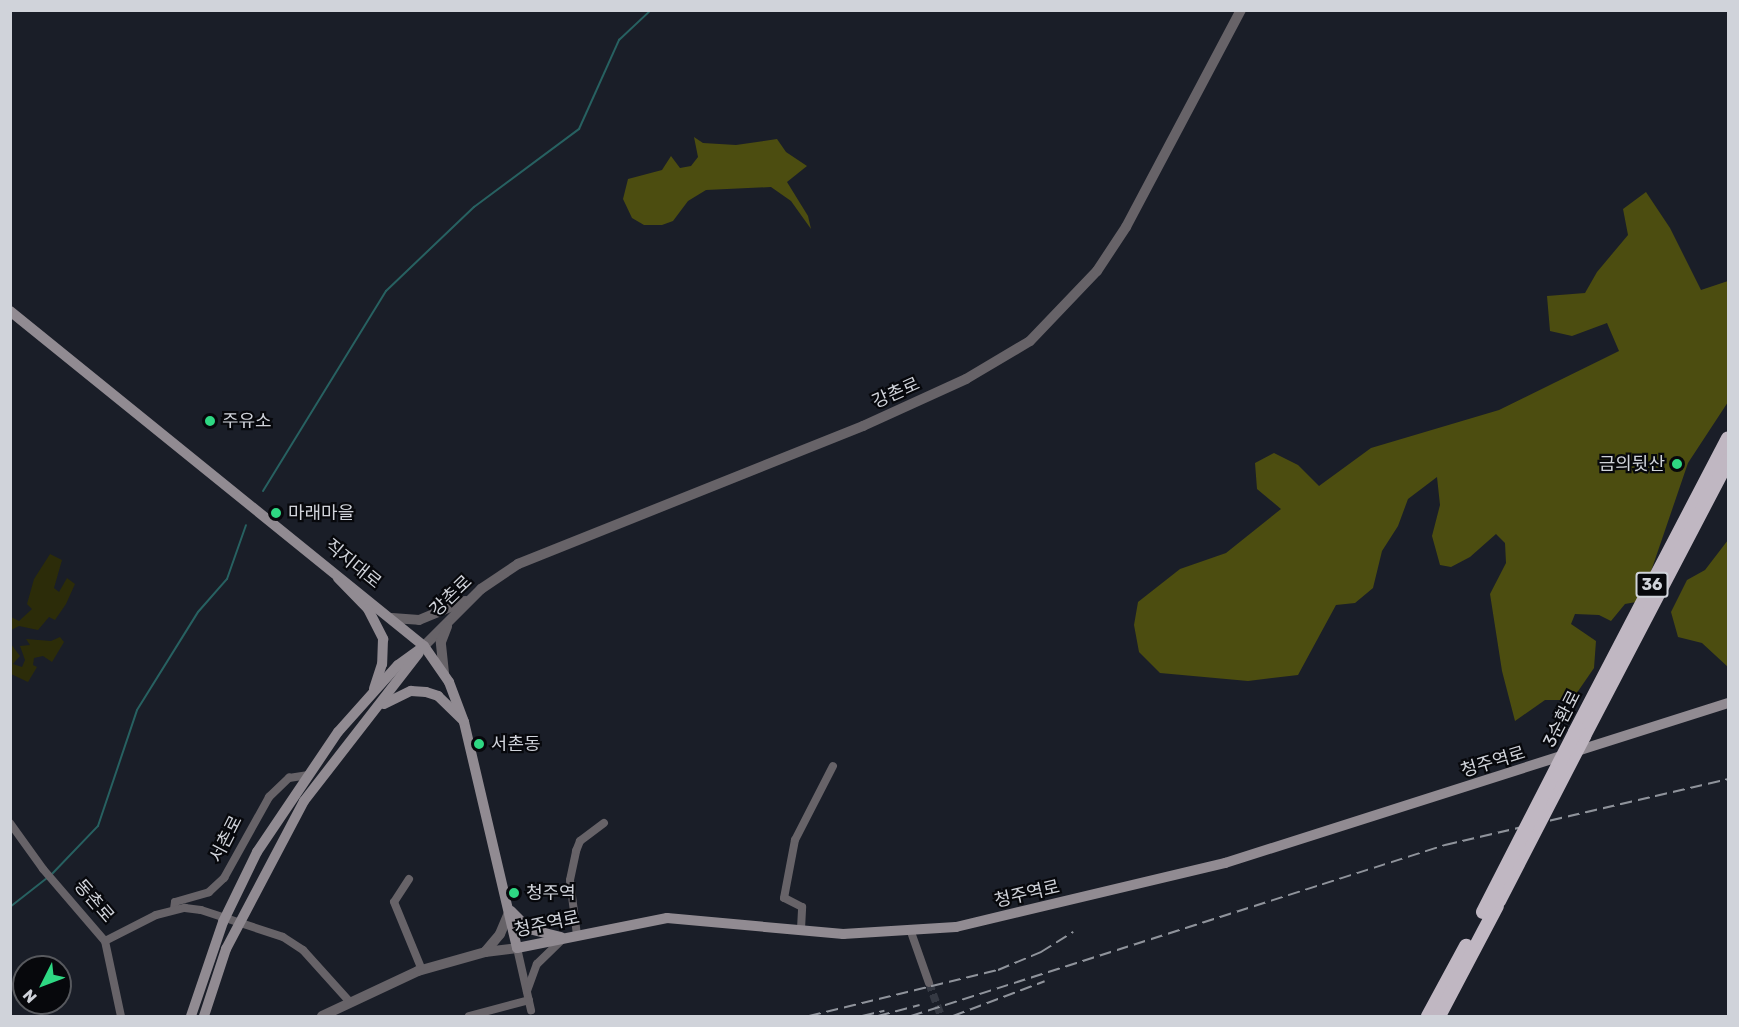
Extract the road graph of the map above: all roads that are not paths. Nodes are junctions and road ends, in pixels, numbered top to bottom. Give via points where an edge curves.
1 (1242, 10) edge
2 (10, 311) edge
3 (1728, 438) edge
4 (1728, 460) edge
5 (333, 569) junction
6 (474, 597) junction
7 (392, 618) junction
8 (450, 620) junction
9 (424, 646) junction
10 (444, 673) junction
11 (372, 695) junction
12 (1728, 703) edge
13 (365, 719) junction
14 (464, 722) junction
15 (1580, 734) junction
16 (833, 766) dead end
17 (307, 775) junction
18 (10, 823) edge
19 (604, 823) dead end
20 (409, 879) dead end
21 (174, 909) junction
22 (508, 910) junction
23 (226, 917) junction
24 (240, 921) junction
25 (801, 929) junction
26 (911, 932) junction
27 (577, 935) junction
28 (564, 938) junction
29 (105, 944) junction
30 (517, 948) junction
31 (485, 952) junction
32 (422, 970) junction
33 (929, 983) tunnel mouth
34 (529, 1000) junction
35 (349, 1001) junction
36 (121, 1017) edge
37 (191, 1017) edge
38 (204, 1017) edge
39 (322, 1017) edge
40 (469, 1017) edge
41 (1428, 1017) edge
42 (1439, 1017) edge

1 - 6 street, 강촌로 via 1126,227 1097,271 1030,341 966,379 863,426 539,554 497,577
2 - 5 main road, 직지대로
3 - 15 highway, 3순환로 / 36
4 - 15 highway, 3순환로 / 36
5 - 7 main road, 직지대로
5 - 11 main road via 342,586 368,609 383,639 382,664
6 - 7 street via 419,620
6 - 8 street, 강촌로
7 - 9 main road, 직지대로
8 - 9 street, 강촌로
8 - 10 street via 441,642
9 - 10 main road, 직지대로
9 - 11 main road via 398,665
9 - 13 main road
10 - 14 main road, 직지대로
11 - 17 main road
12 - 26 main road, 청주역로 via 1225,863 1010,916
13 - 14 main road via 393,696 411,691 438,696
13 - 24 main road via 304,801
14 - 22 main road, 직지대로
15 - 41 highway, 3순환로 / 36, bridge
15 - 42 highway, 3순환로 / 36, bridge
16 - 25 street via 795,840 784,898 802,907
17 - 21 street, 서촌로 via 289,778 269,798 249,826 224,878 209,892 175,902
17 - 23 main road via 257,852
18 - 29 street, 동촌로
19 - 27 street via 580,841 576,851 570,880
20 - 32 street via 394,902
21 - 23 street
21 - 29 street, 서촌로
22 - 28 main road via 528,929
22 - 30 main road, 직지대로
22 - 31 street via 500,934
23 - 24 street
23 - 37 main road
24 - 35 street via 283,937 303,950
24 - 38 main road via 226,949
25 - 26 main road, 청주역로
25 - 27 main road, 청주역로 via 683,917
26 - 33 street
27 - 28 main road, 청주역로
28 - 30 main road, 청주역로
28 - 34 street via 543,955
29 - 36 street, 동촌로
30 - 31 street, 청주역로
30 - 34 street
31 - 32 street, 청주역로
32 - 35 street, 청주역로
34 - 40 street
35 - 39 street, 청주역로

